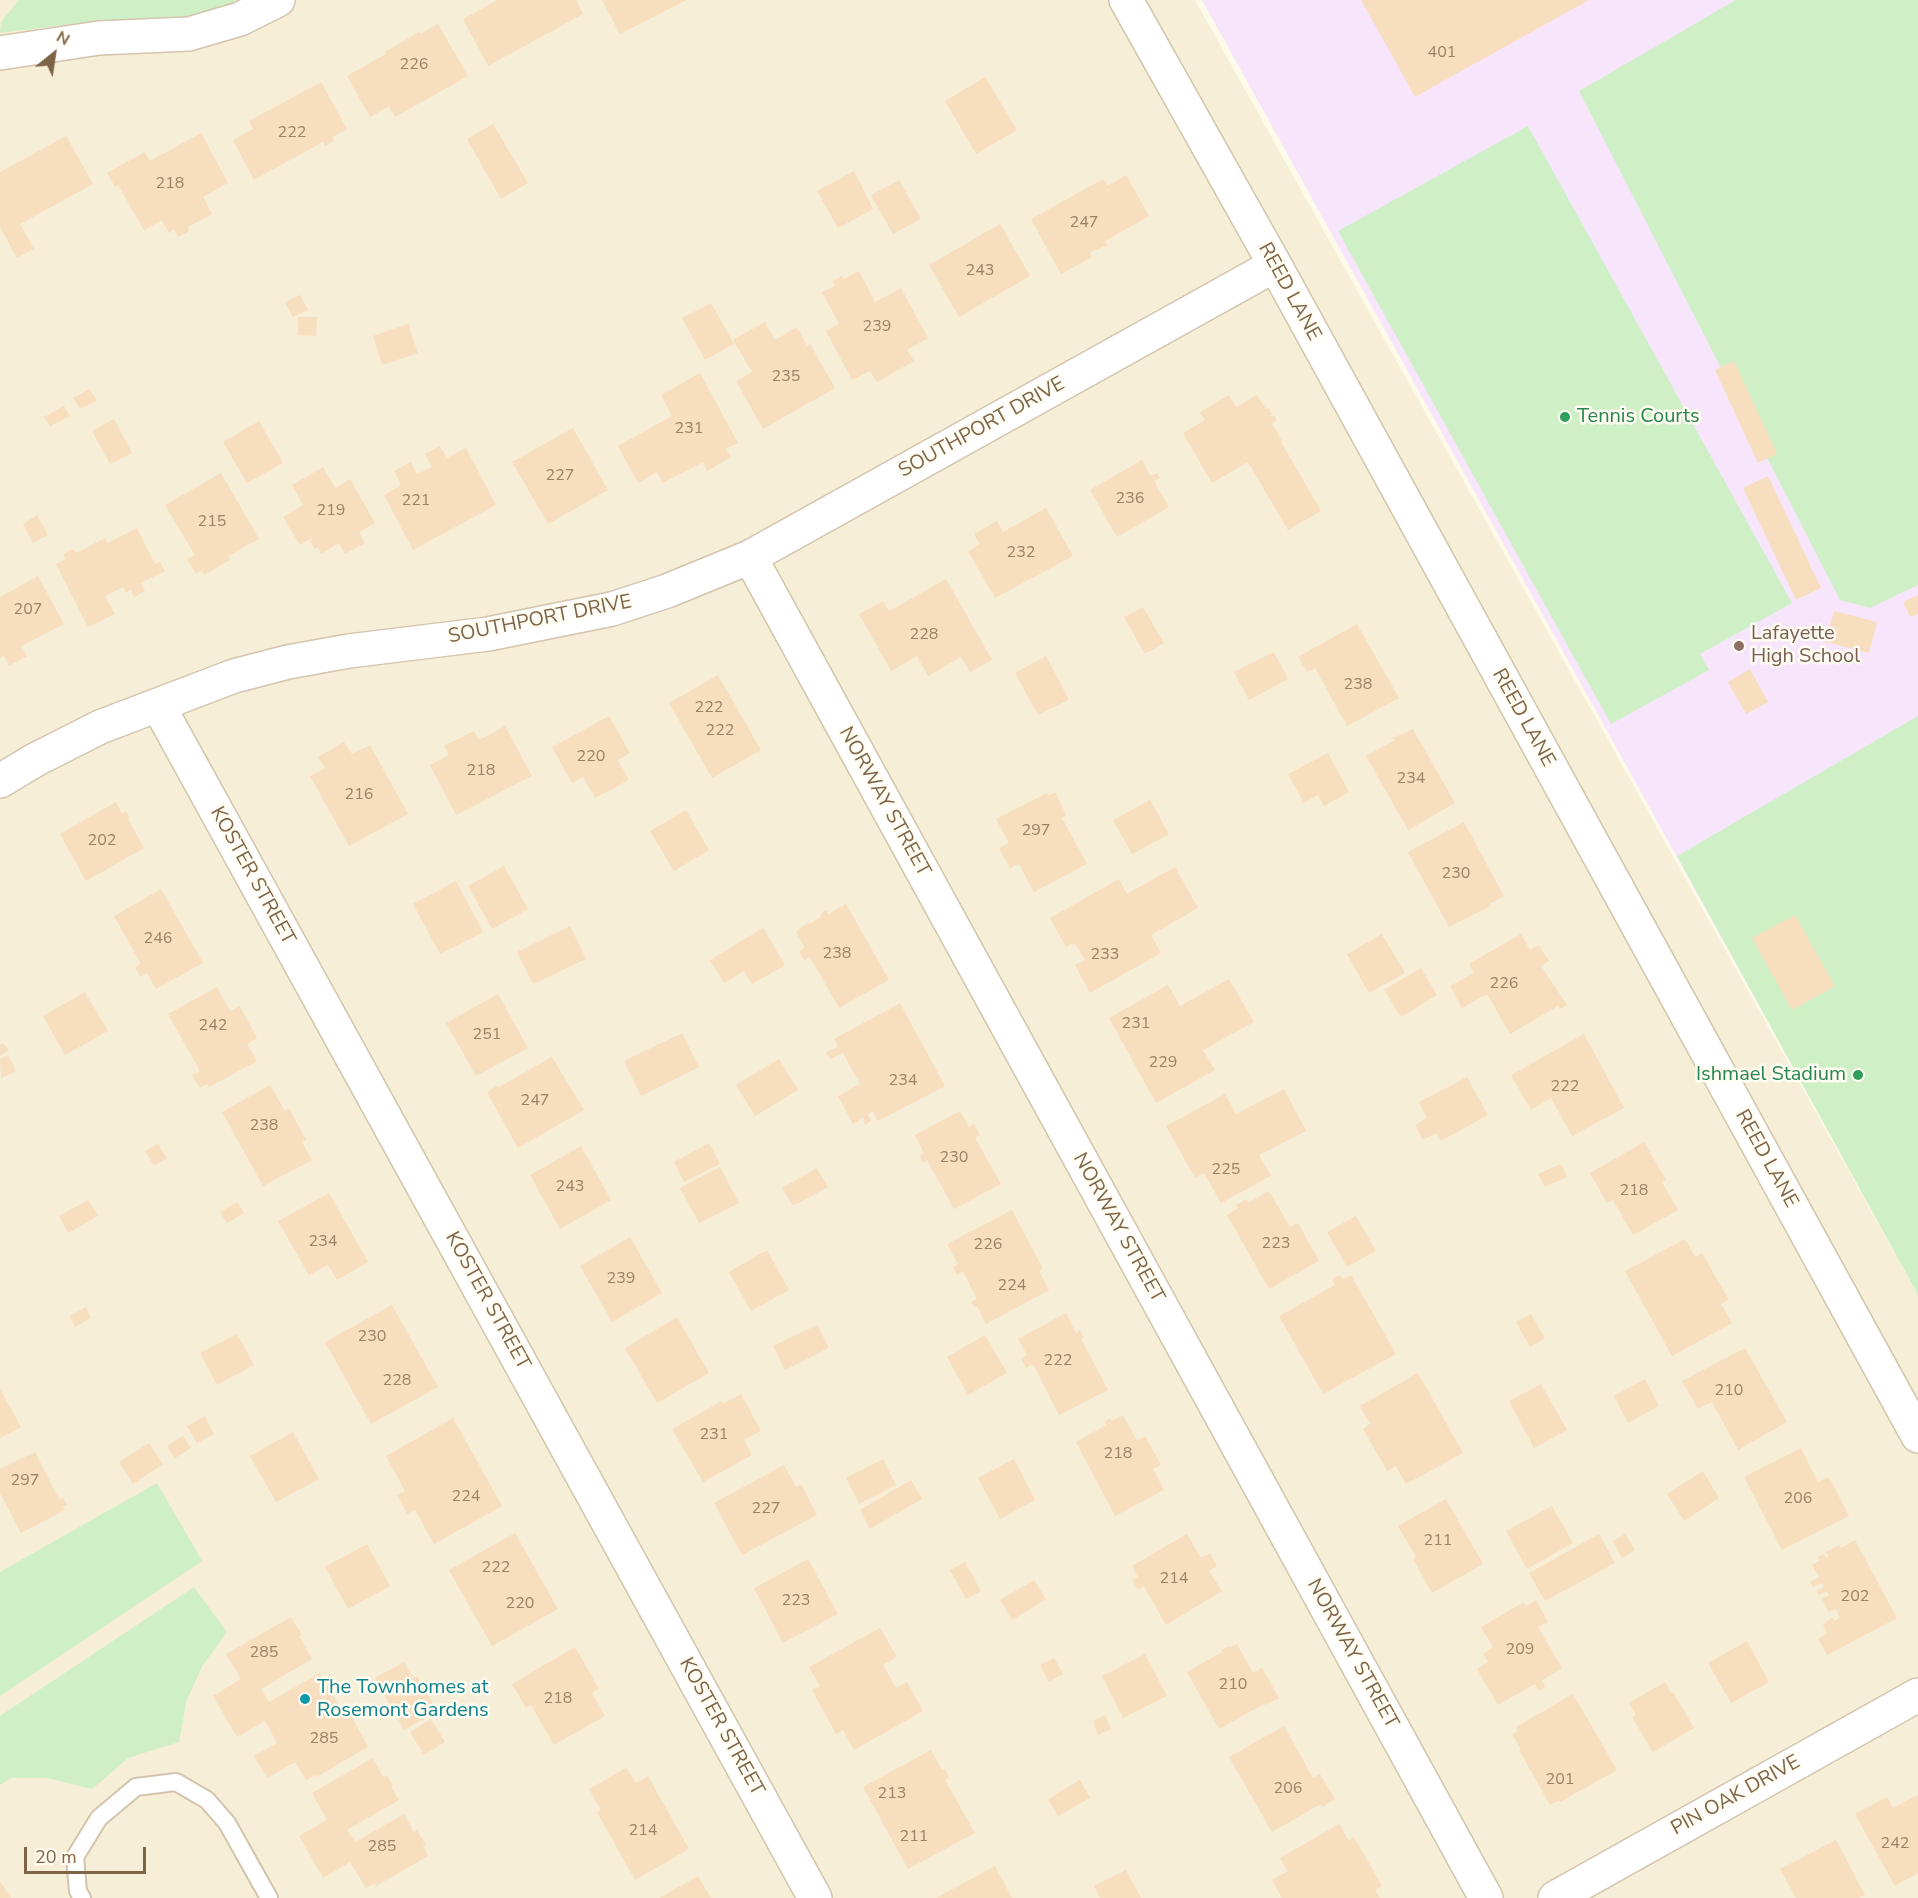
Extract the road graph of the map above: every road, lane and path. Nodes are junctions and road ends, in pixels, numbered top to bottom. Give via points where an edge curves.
1 (278, 0) edge
2 (1126, 0) edge
3 (0, 53) edge
4 (1275, 265) junction
5 (750, 557) junction
6 (158, 705) junction
7 (0, 781) edge
8 (1918, 1436) edge
9 (1918, 1695) edge
10 (82, 1898) edge
11 (269, 1898) edge
12 (815, 1898) edge
13 (1486, 1898) edge
14 (1555, 1898) edge

1 - 3 street via 240,19 189,34 99,38
2 - 4 street, REED LANE
4 - 5 street, SOUTHPORT DRIVE
4 - 8 street, REED LANE
5 - 6 street, SOUTHPORT DRIVE via 612,609 488,634 288,662 234,676
5 - 13 street, NORWAY STREET
6 - 7 street, SOUTHPORT DRIVE via 100,727
6 - 12 street, KOSTER STREET
9 - 14 street, PIN OAK DRIVE
10 - 11 lane via 75,1857 99,1818 136,1787 176,1782 207,1800 227,1823

